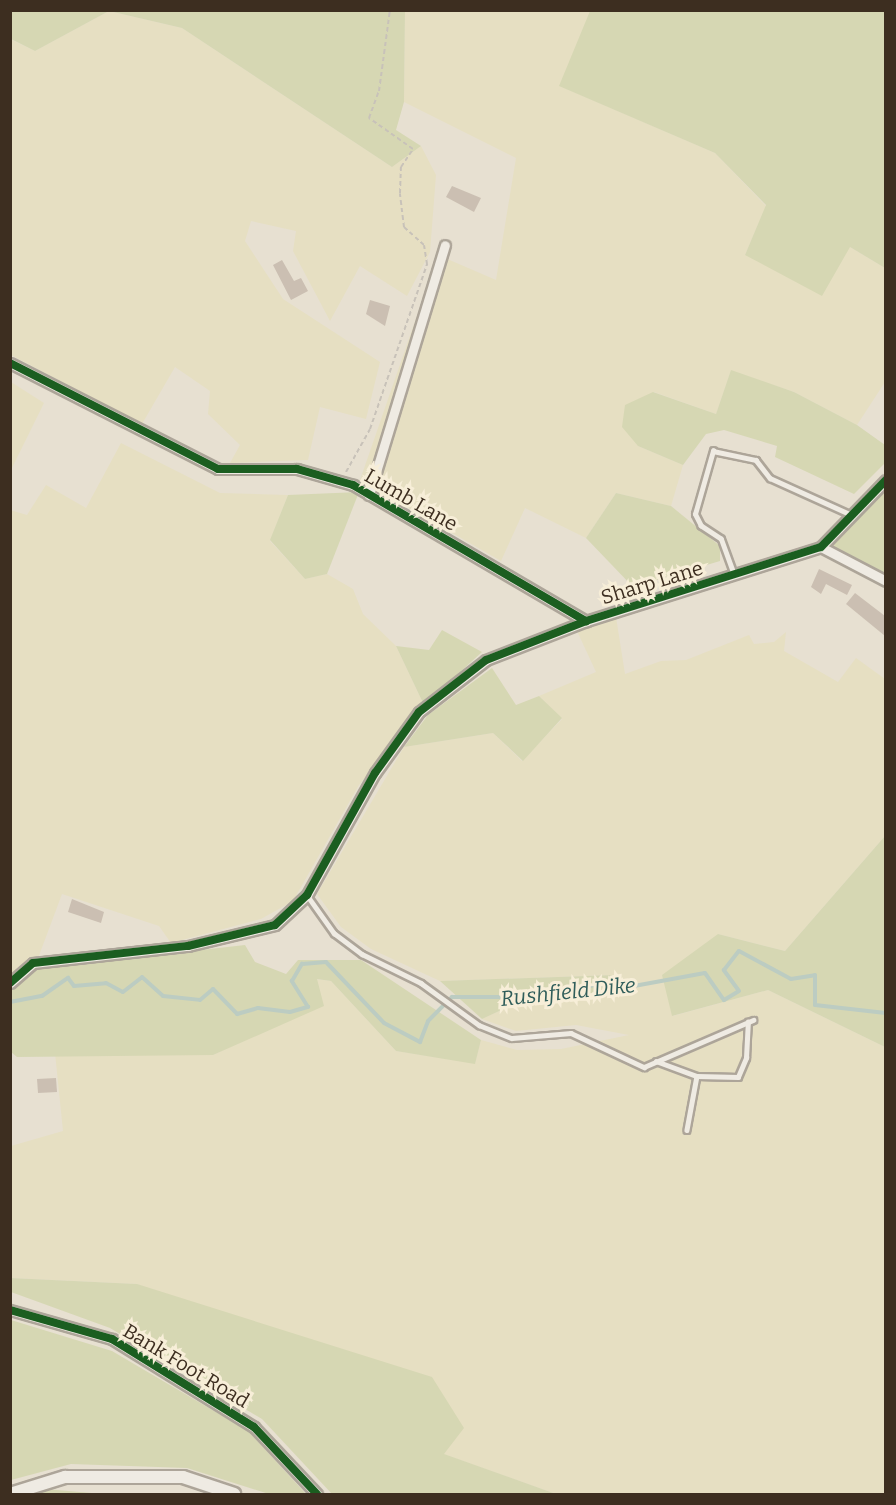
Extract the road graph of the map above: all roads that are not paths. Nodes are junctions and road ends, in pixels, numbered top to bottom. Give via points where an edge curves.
1 (446, 245) dead end
2 (10, 363) edge
3 (885, 480) edge
4 (369, 495) junction
5 (852, 516) junction
6 (821, 547) junction
7 (734, 575) junction
8 (885, 581) edge
9 (586, 621) junction
10 (307, 895) junction
11 (10, 983) edge
12 (656, 1061) junction
13 (697, 1076) junction
14 (687, 1130) dead end
15 (10, 1311) edge
16 (10, 1494) edge
17 (234, 1494) edge
18 (317, 1494) edge

1 - 4 street
2 - 4 street, Lumb Lane via 218,469 297,469
3 - 5 street, Sharp Lane
4 - 9 street, Lumb Lane
5 - 6 street, Sharp Lane
5 - 7 lane via 770,478 756,460 713,451 695,514 701,526 721,539
6 - 7 street, Sharp Lane
6 - 8 street
7 - 9 street, Sharp Lane
9 - 10 street, Sharp Lane via 486,660 419,712 375,773
10 - 11 street via 274,925 188,946 33,963
10 - 12 lane via 334,933 353,947 512,1038 571,1033 619,1060 644,1067
12 - 13 lane
12 - 13 lane via 751,1021 746,1058 738,1077
13 - 14 lane
15 - 18 street, Bank Foot Road via 112,1339 254,1427
16 - 17 street via 65,1477 183,1477

